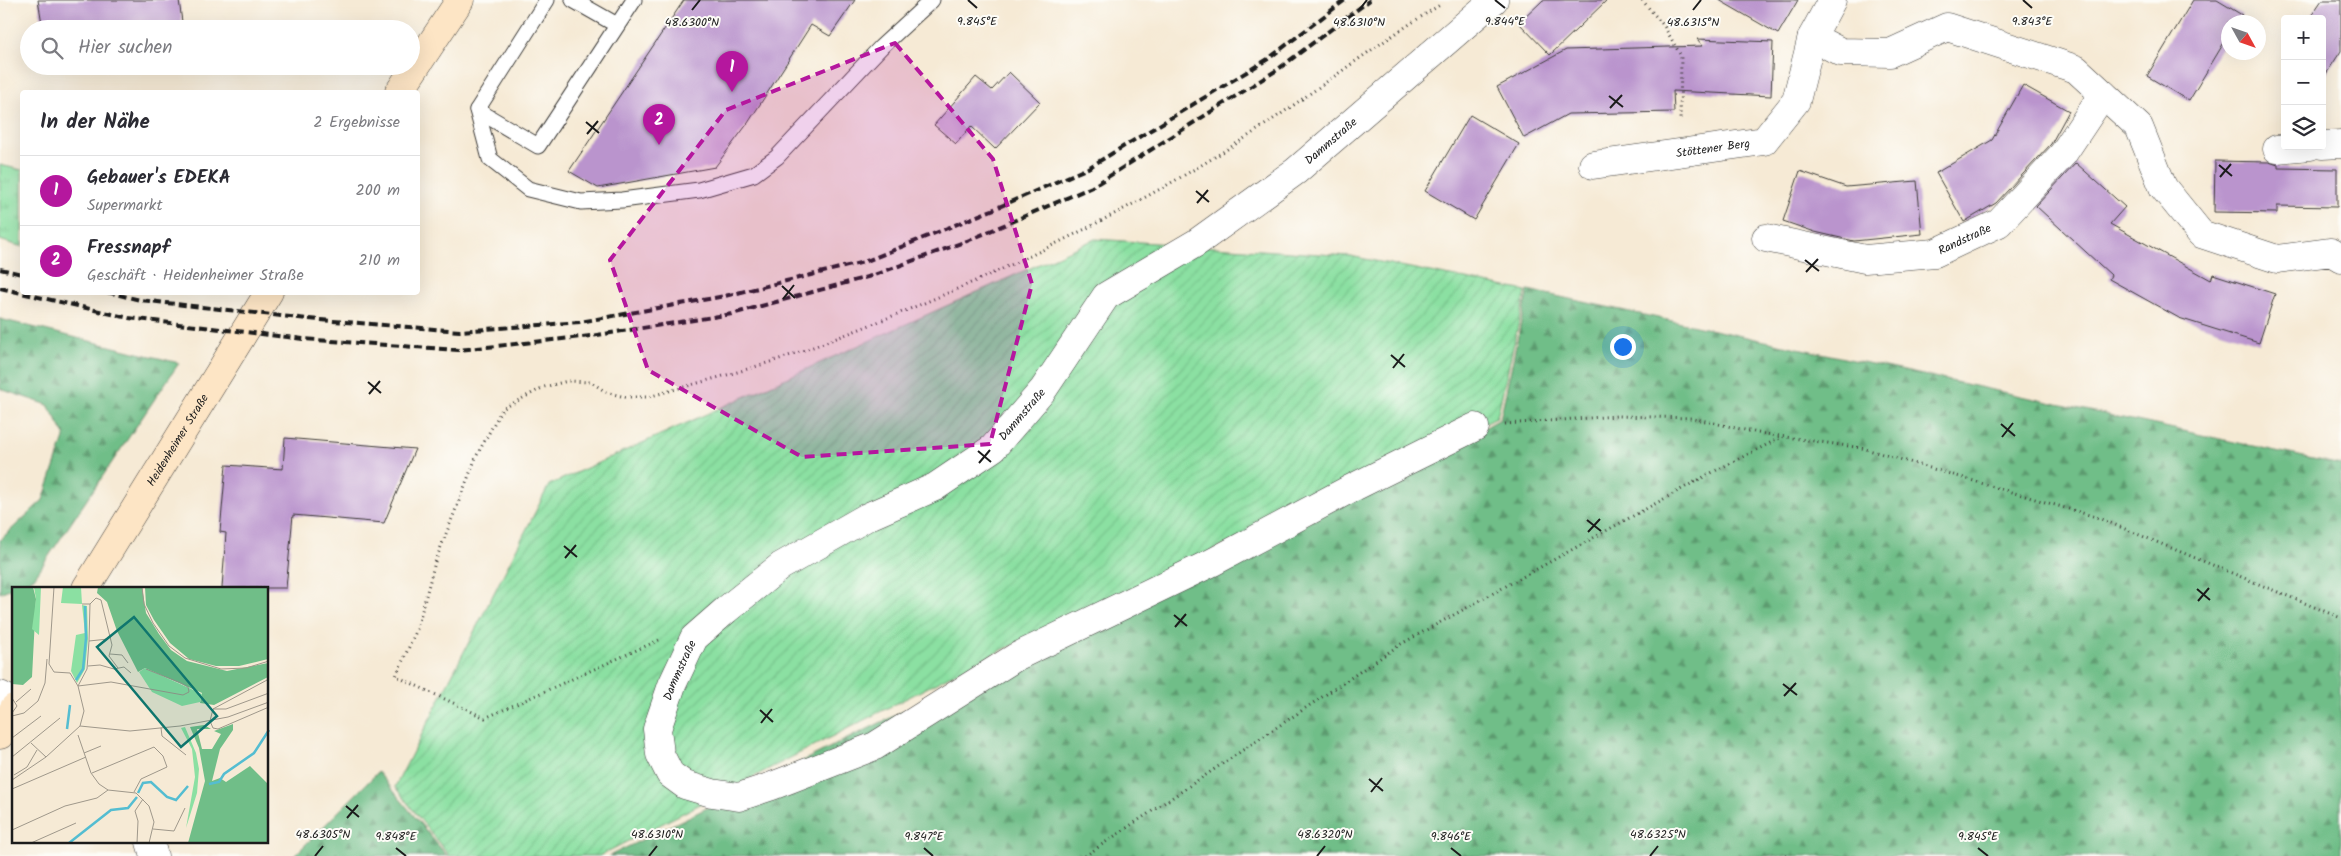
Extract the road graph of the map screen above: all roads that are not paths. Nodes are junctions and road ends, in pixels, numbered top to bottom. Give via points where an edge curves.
1 (460, 0) edge
2 (547, 0) edge
3 (573, 0) edge
4 (634, 0) edge
5 (932, 0) edge
6 (1494, 0) edge
7 (1832, 0) edge
8 (617, 25) junction
9 (1812, 37) junction
10 (420, 60) edge
11 (410, 75) edge
12 (400, 90) edge
13 (2103, 94) junction
14 (477, 110) junction
15 (2341, 144) edge
16 (2326, 145) edge
17 (2277, 149) dead end
18 (2281, 149) edge
19 (1593, 165) dead end
20 (1766, 238) dead end
21 (2338, 248) edge
22 (267, 295) edge
23 (1475, 427) road end
24 (87, 587) edge
25 (0, 696) edge
26 (12, 701) edge
27 (12, 712) edge
28 (0, 736) edge

1 - 10 main road
2 - 14 lane
3 - 8 lane
4 - 8 lane
5 - 14 lane via 881,46 777,157 754,174 698,190 581,202 528,188 490,160
6 - 23 street, Dammstraße via 1296,171 1196,243 1106,296 1043,390 993,448 934,487 867,517 781,566 719,615 694,638 672,685 657,729 660,754 670,774 685,785 712,794 739,796 875,746 1016,657 1213,562
7 - 9 street, Stöttener Berg
8 - 14 lane via 538,146
9 - 13 street via 1841,52 1890,53 1947,27 2076,69
9 - 19 street, Stöttener Berg via 1796,101 1764,141
11 - 12 main road
13 - 20 street, Randstraße via 2063,154 1999,224 1935,253 1866,259
13 - 21 street via 2139,127 2162,187 2201,234 2277,259
15 - 16 street
17 - 18 street
22 - 24 main road, Heidenheimer Straße
25 - 26 street
27 - 28 main road

